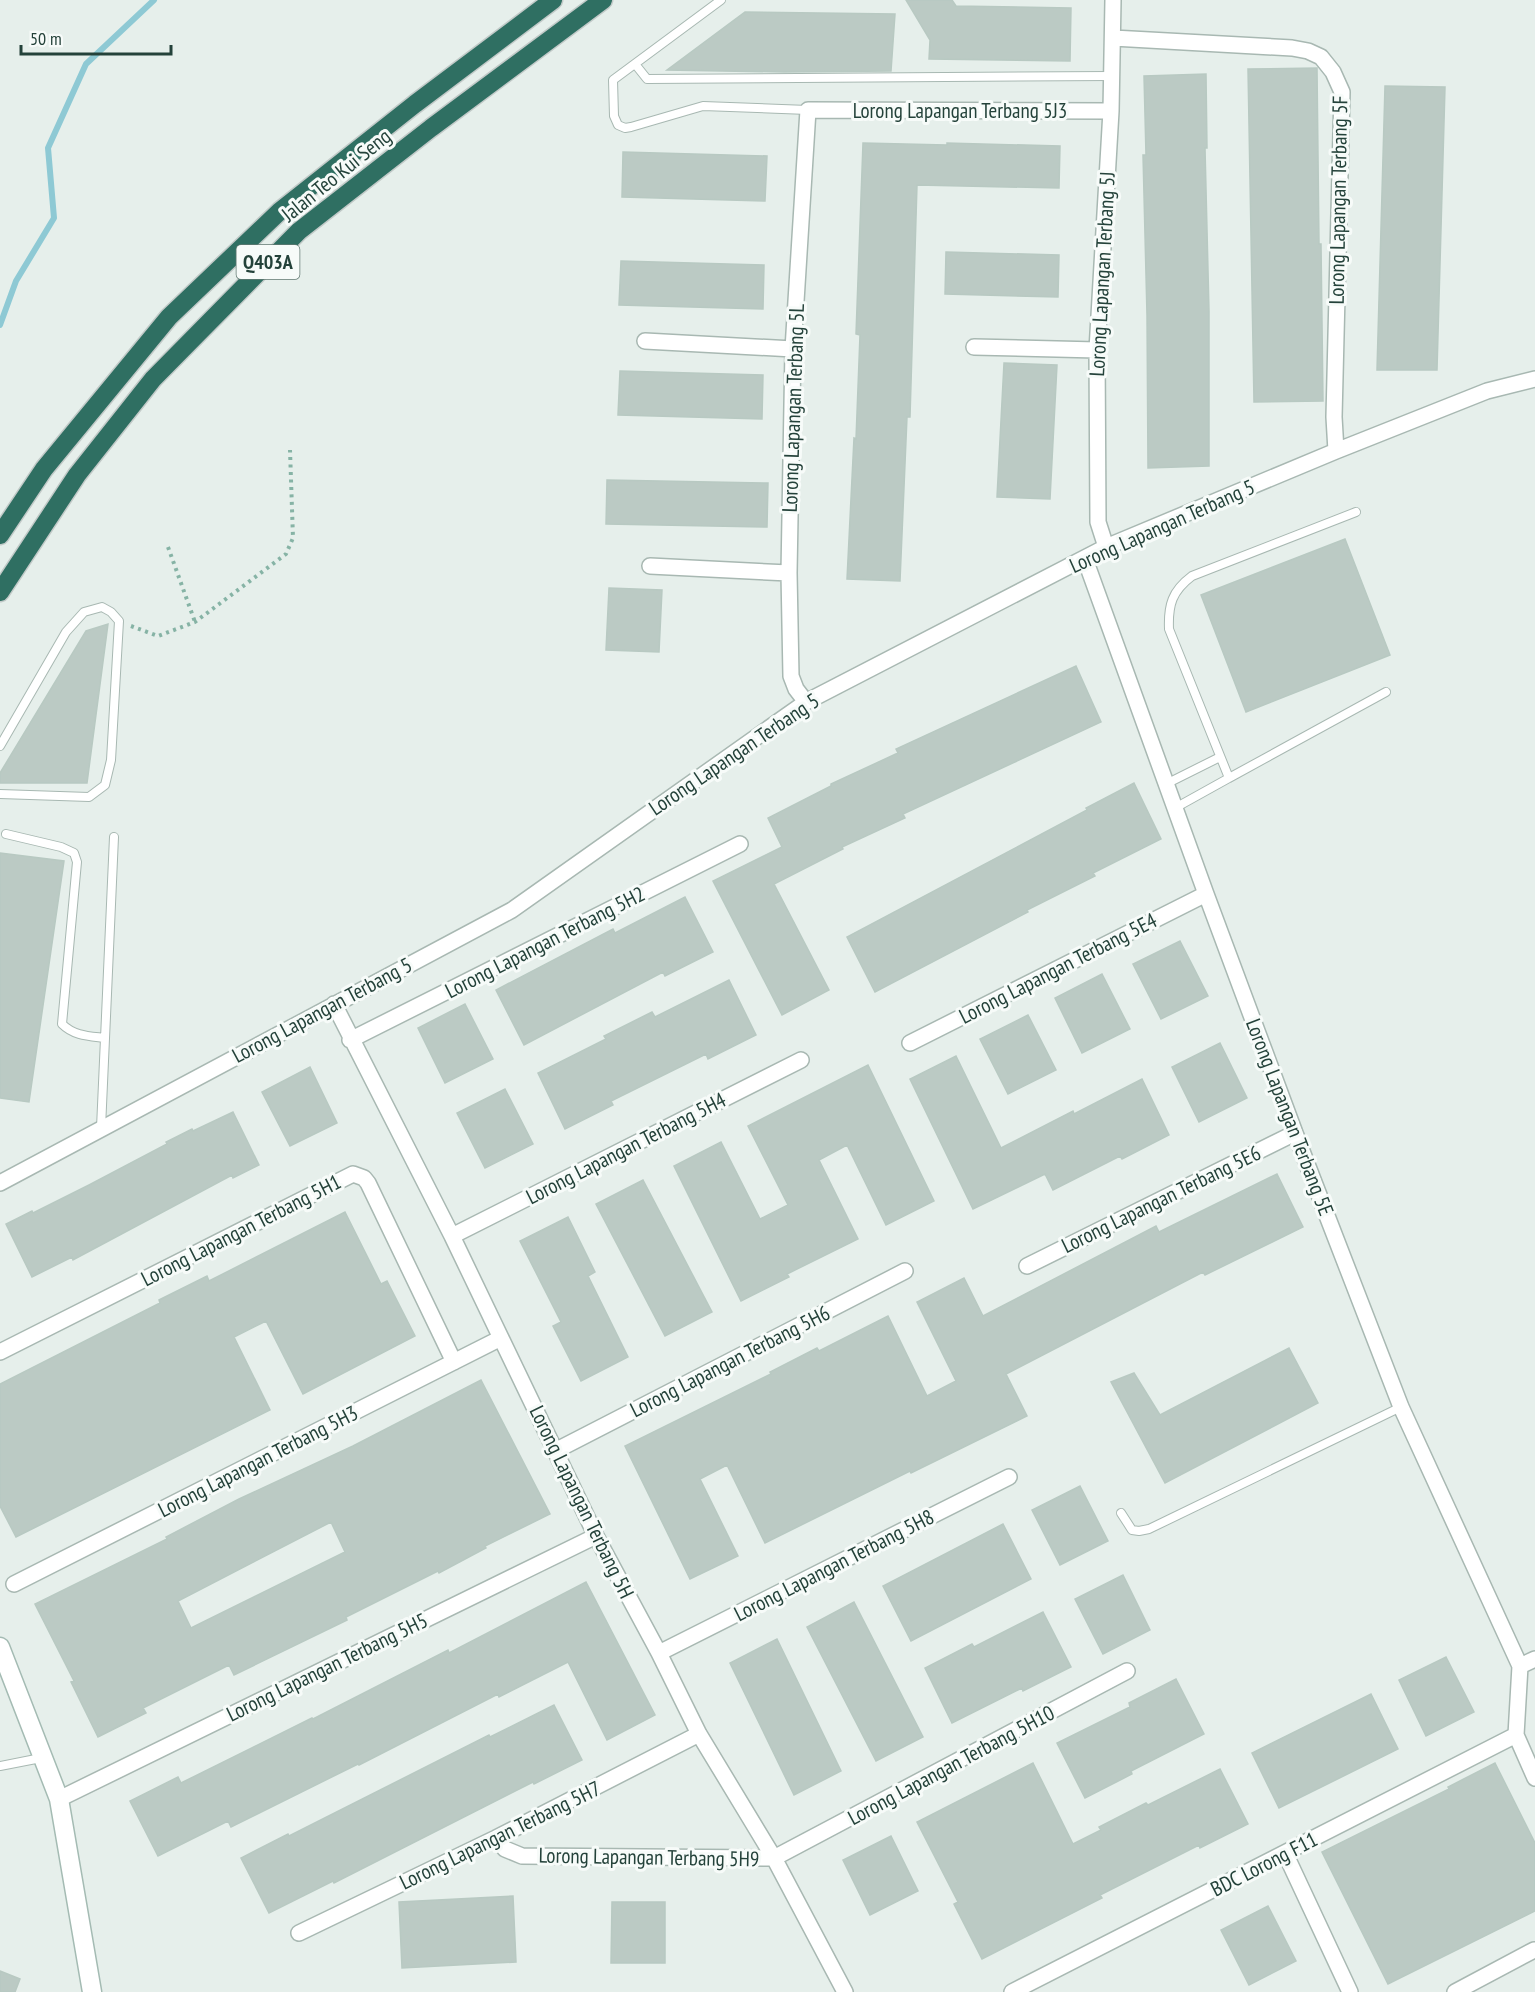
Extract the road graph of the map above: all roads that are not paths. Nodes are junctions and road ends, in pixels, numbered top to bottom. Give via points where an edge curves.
1 (553, 0) edge
2 (603, 0) edge
3 (721, 0) edge
4 (1113, 0) edge
5 (1113, 38) junction
6 (635, 64) junction
7 (1112, 76) junction
8 (808, 110) junction
9 (1111, 111) junction
10 (645, 341) dead end
11 (974, 348) dead end
12 (793, 349) junction
13 (1097, 350) junction
14 (1535, 379) edge
15 (1336, 451) junction
16 (1356, 512) dead end
17 (0, 536) edge
18 (1106, 547) junction
19 (1085, 559) junction
20 (650, 566) dead end
21 (789, 573) junction
22 (0, 592) edge
23 (1386, 692) dead end
24 (806, 702) junction
25 (0, 746) edge
26 (1220, 757) junction
27 (1229, 778) junction
28 (1166, 784) junction
29 (0, 794) edge
30 (1175, 808) junction
31 (6, 834) dead end
32 (114, 837) dead end
33 (740, 844) dead end
34 (1206, 894) junction
35 (334, 1004) junction
36 (105, 1038) junction
37 (350, 1040) junction
38 (910, 1042) dead end
39 (801, 1060) dead end
40 (101, 1128) junction
41 (1295, 1133) junction
42 (0, 1182) edge
43 (452, 1236) junction
44 (1027, 1266) dead end
45 (905, 1271) dead end
46 (501, 1338) junction
47 (0, 1352) edge
48 (454, 1362) junction
49 (1401, 1407) junction
50 (555, 1451) junction
51 (1009, 1477) dead end
52 (1121, 1513) dead end
53 (596, 1536) junction
54 (15, 1584) dead end
55 (0, 1647) edge
56 (659, 1653) junction
57 (1535, 1659) edge
58 (1520, 1666) junction
59 (1127, 1671) dead end
60 (699, 1734) junction
61 (1516, 1735) junction
62 (43, 1757) junction
63 (0, 1766) edge
64 (1535, 1778) edge
65 (59, 1798) junction
66 (496, 1838) junction
67 (1285, 1853) junction
68 (774, 1858) junction
69 (299, 1934) dead end
70 (1534, 1950) edge
71 (92, 1992) edge
72 (844, 1992) edge
73 (1012, 1992) edge
74 (1350, 1992) edge
75 (1455, 1992) edge

1 - 17 highway, Jalan Teo Kui Seng via 280,211 169,316 44,469
2 - 22 highway, Jalan Teo Kui Seng / Q403A via 299,231 153,379 77,476
3 - 6 lane
4 - 5 street, Lorong Lapangan Terbang 5J
5 - 7 street, Lorong Lapangan Terbang 5J
5 - 15 street, Lorong Lapangan Terbang 5F via 1292,48 1321,57 1334,72 1342,92
6 - 7 lane via 647,79
6 - 8 lane via 614,80 614,116 618,125 625,128 703,106
7 - 9 street, Lorong Lapangan Terbang 5J
8 - 9 street, Lorong Lapangan Terbang 5J3
8 - 12 street, Lorong Lapangan Terbang 5L
9 - 13 street, Lorong Lapangan Terbang 5J
10 - 12 street
11 - 13 street
12 - 21 street, Lorong Lapangan Terbang 5L
13 - 18 street, Lorong Lapangan Terbang 5J via 1098,522
14 - 15 street, Lorong Lapangan Terbang 5 via 1487,391
15 - 18 street, Lorong Lapangan Terbang 5
16 - 26 lane via 1192,576 1175,592 1168,613 1169,629
18 - 19 street, Lorong Lapangan Terbang 5
19 - 24 street, Lorong Lapangan Terbang 5
19 - 28 street, Lorong Lapangan Terbang 5E
20 - 21 street
21 - 24 street, Lorong Lapangan Terbang 5L via 791,676
23 - 27 lane
24 - 35 street, Lorong Lapangan Terbang 5 via 512,910
25 - 29 lane via 66,632 84,612 102,607 111,612 119,621 111,760 105,785 88,797
26 - 27 lane
26 - 28 lane
27 - 30 lane
28 - 30 street, Lorong Lapangan Terbang 5E
30 - 34 street, Lorong Lapangan Terbang 5E
31 - 36 lane via 74,853 77,862 63,1024 78,1034
32 - 36 lane
33 - 37 street, Lorong Lapangan Terbang 5H2
34 - 38 street, Lorong Lapangan Terbang 5E4
34 - 41 street, Lorong Lapangan Terbang 5E
35 - 37 street, Lorong Lapangan Terbang 5H
35 - 40 street, Lorong Lapangan Terbang 5
36 - 40 lane
37 - 43 street, Lorong Lapangan Terbang 5H
39 - 43 street, Lorong Lapangan Terbang 5H4
40 - 42 street, Lorong Lapangan Terbang 5
41 - 44 street, Lorong Lapangan Terbang 5E6
41 - 49 street, Lorong Lapangan Terbang 5E
43 - 46 street, Lorong Lapangan Terbang 5H
45 - 50 street, Lorong Lapangan Terbang 5H6
46 - 48 street, Lorong Lapangan Terbang 5H3
46 - 50 street, Lorong Lapangan Terbang 5H
47 - 48 street, Lorong Lapangan Terbang 5H1 via 353,1174 368,1182
48 - 54 street, Lorong Lapangan Terbang 5H3
49 - 52 lane via 1149,1529 1132,1530
49 - 58 street, Lorong Lapangan Terbang 5E
50 - 53 street, Lorong Lapangan Terbang 5H
51 - 56 street, Lorong Lapangan Terbang 5H8
53 - 56 street, Lorong Lapangan Terbang 5H
53 - 65 street, Lorong Lapangan Terbang 5H5
55 - 62 street
56 - 60 street, Lorong Lapangan Terbang 5H
57 - 58 street
58 - 61 street
59 - 68 street, Lorong Lapangan Terbang 5H10
60 - 66 street, Lorong Lapangan Terbang 5H7
60 - 68 street, Lorong Lapangan Terbang 5H
61 - 64 street
61 - 67 street, BDC Lorong F11
62 - 63 lane
62 - 65 street
65 - 71 street
66 - 68 street, Lorong Lapangan Terbang 5H9 via 505,1849 522,1856
66 - 69 street, Lorong Lapangan Terbang 5H7
67 - 73 street, BDC Lorong F11
67 - 74 street
68 - 72 street, Lorong Lapangan Terbang 5H
70 - 75 street

